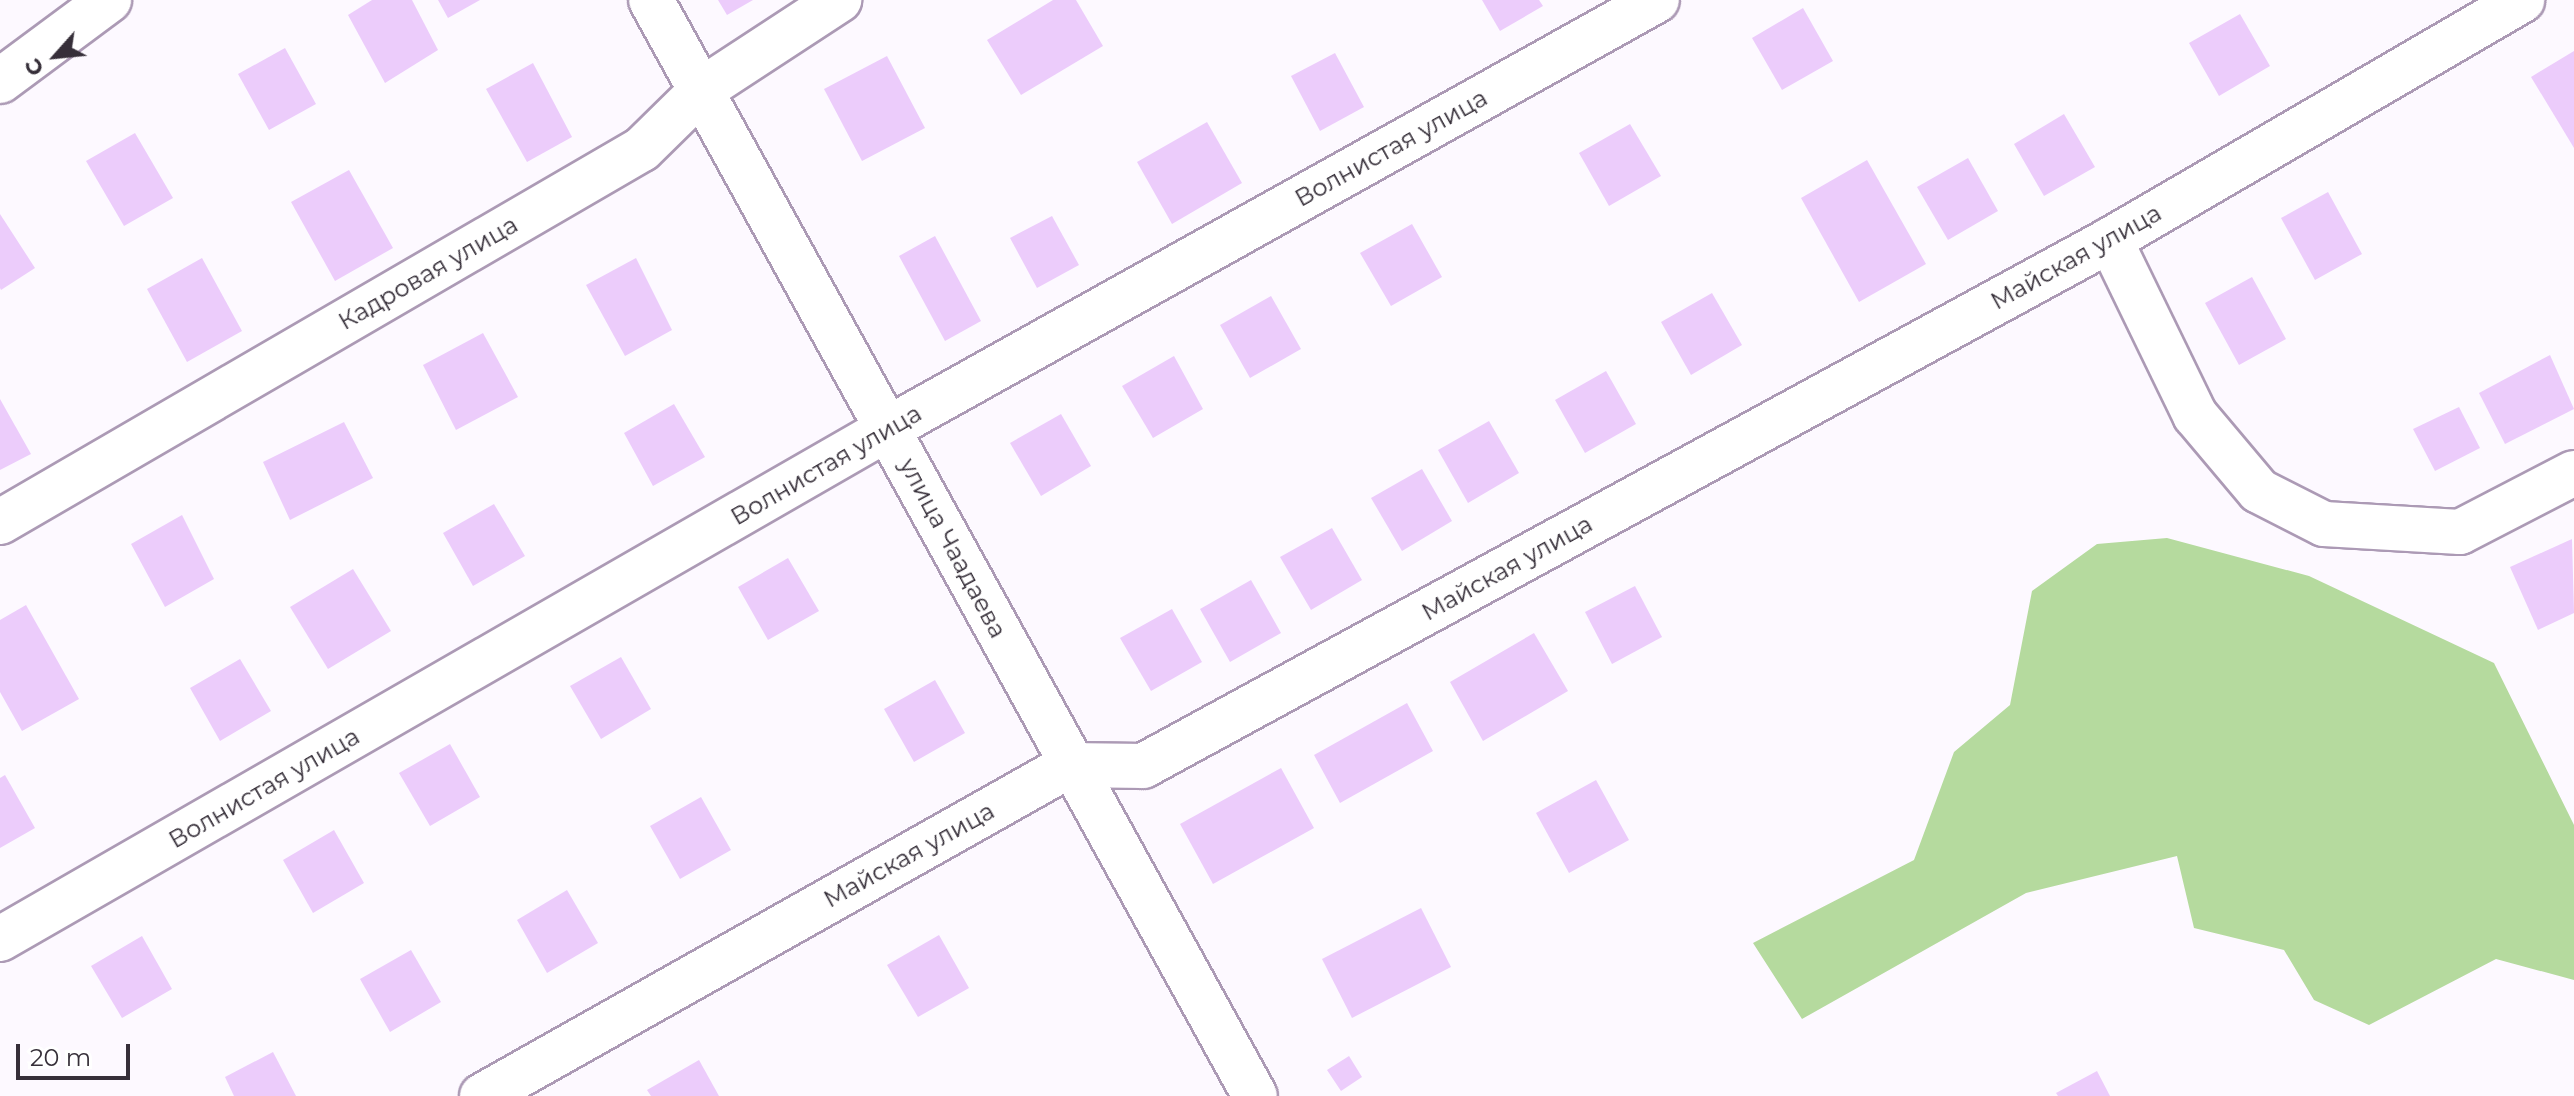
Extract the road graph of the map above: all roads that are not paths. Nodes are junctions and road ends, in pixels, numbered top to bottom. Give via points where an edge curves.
1 (109, 0) edge
2 (651, 0) edge
3 (839, 0) edge
4 (1657, 0) edge
5 (2522, 0) edge
6 (0, 81) edge
7 (703, 89) junction
8 (2110, 240) junction
9 (889, 428) junction
10 (2574, 473) edge
11 (0, 522) edge
12 (1070, 765) junction
13 (0, 939) edge
14 (482, 1096) edge
15 (1255, 1096) edge

1 - 6 street
2 - 7 street, улица Чаадаева
3 - 7 street, Кадровая улица
4 - 9 street, Волнистая улица
5 - 8 street, Майская улица
7 - 9 street, улица Чаадаева
7 - 11 street, Кадровая улица via 642,149
8 - 10 street via 2195,415 2259,491 2324,524 2460,532
8 - 12 street, Майская улица via 1143,766
9 - 12 street, улица Чаадаева
9 - 13 street, Волнистая улица
12 - 14 street, Майская улица
12 - 15 street, улица Чаадаева

